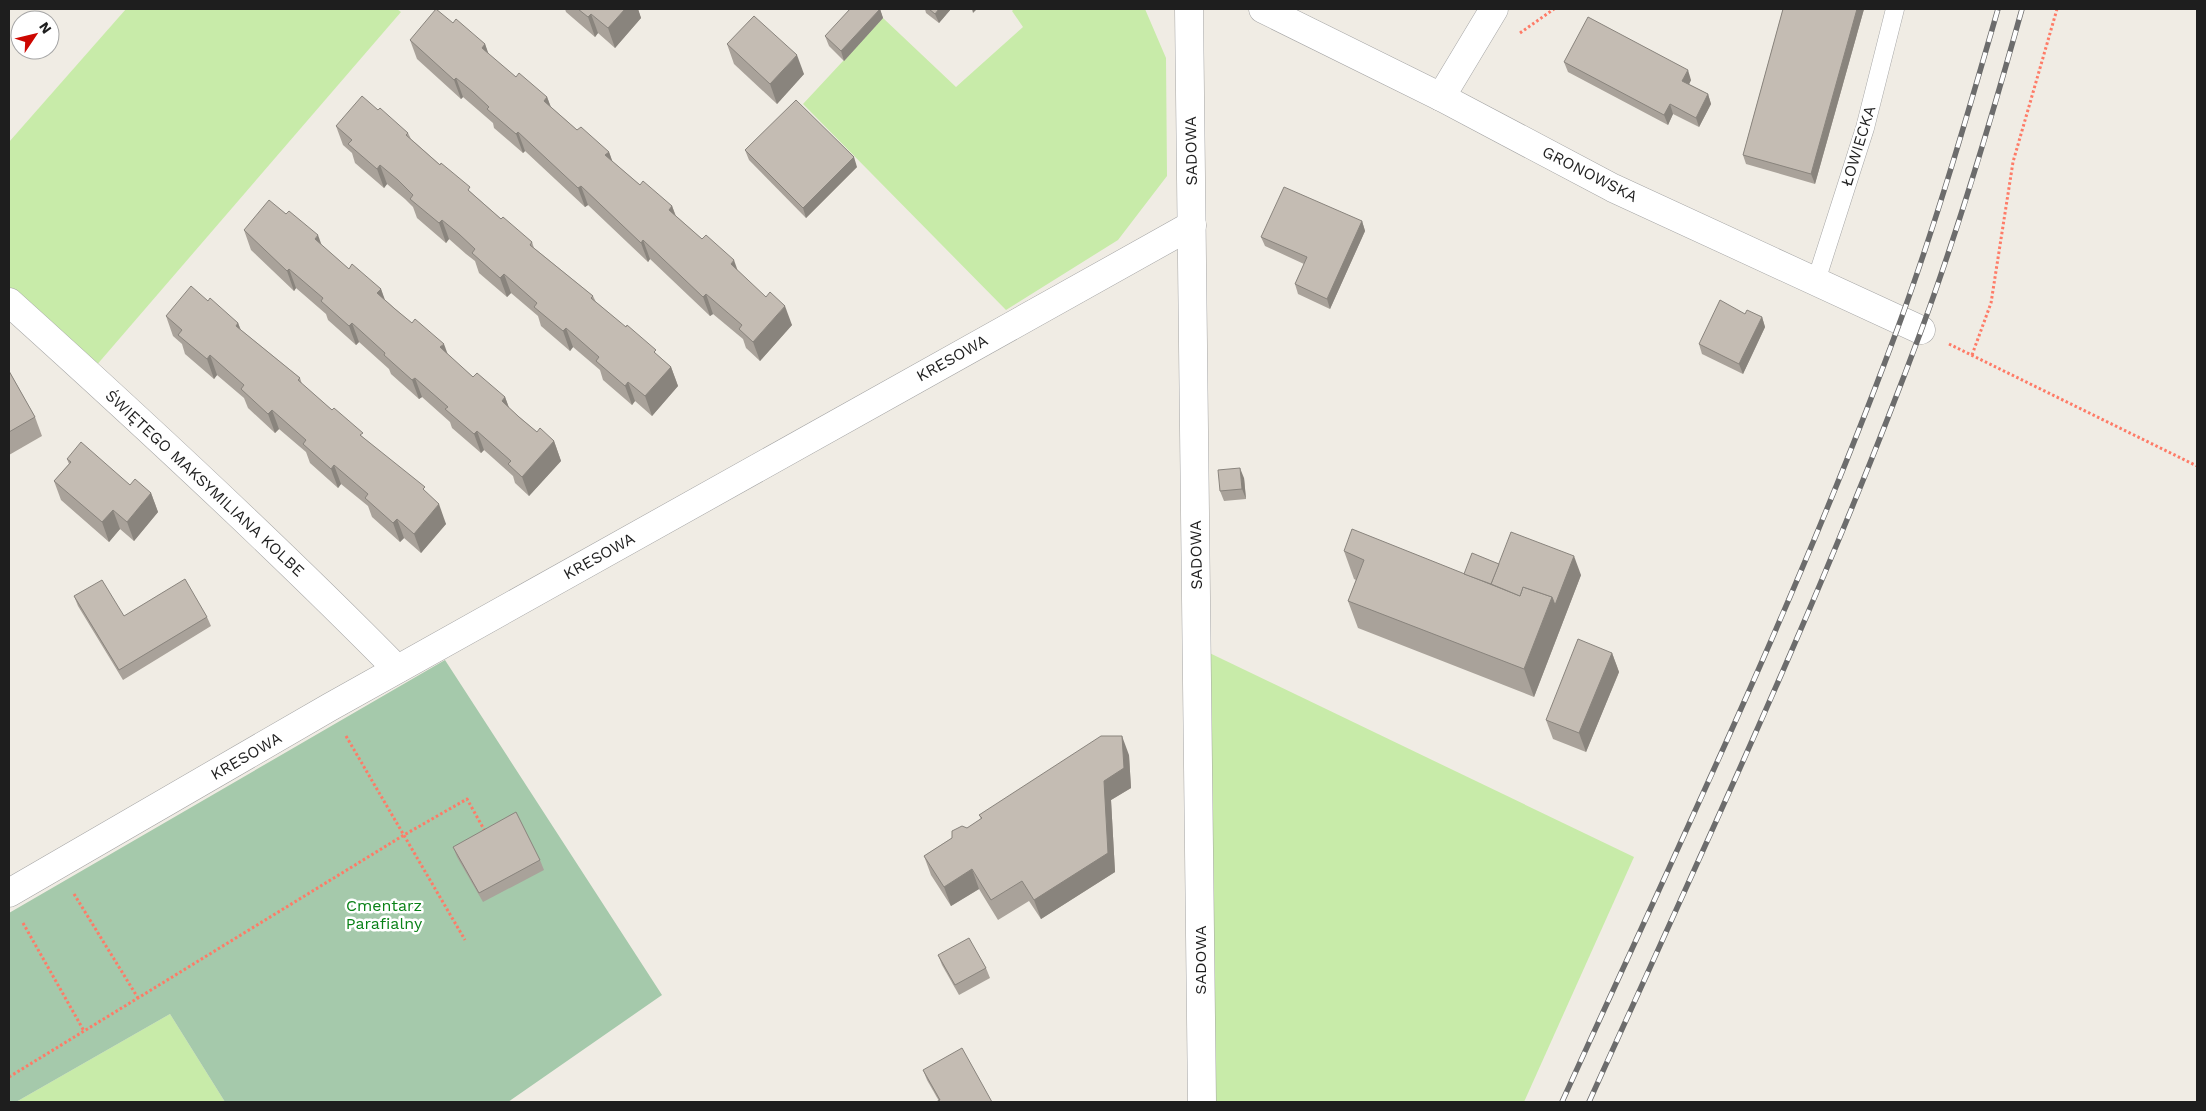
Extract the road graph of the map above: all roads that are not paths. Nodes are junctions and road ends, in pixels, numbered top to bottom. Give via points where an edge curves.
1 (1189, 9) edge
2 (1263, 9) edge
3 (1494, 9) edge
4 (1896, 9) edge
5 (1441, 97) junction
6 (1192, 225) junction
7 (1816, 281) junction
8 (9, 302) edge
9 (1921, 330) road end
10 (397, 669) junction
11 (9, 893) edge
12 (1202, 1102) edge

1 - 6 street, SADOWA
2 - 5 street, GRONOWSKA
3 - 5 street
4 - 7 lane, ŁOWIECKA via 1865,128
5 - 7 street, GRONOWSKA via 1614,188
6 - 10 street, KRESOWA
6 - 12 street, SADOWA
7 - 9 street, GRONOWSKA
8 - 10 street, ŚWIĘTEGO MAKSYMILIANA KOLBE via 302,573
10 - 11 street, KRESOWA

